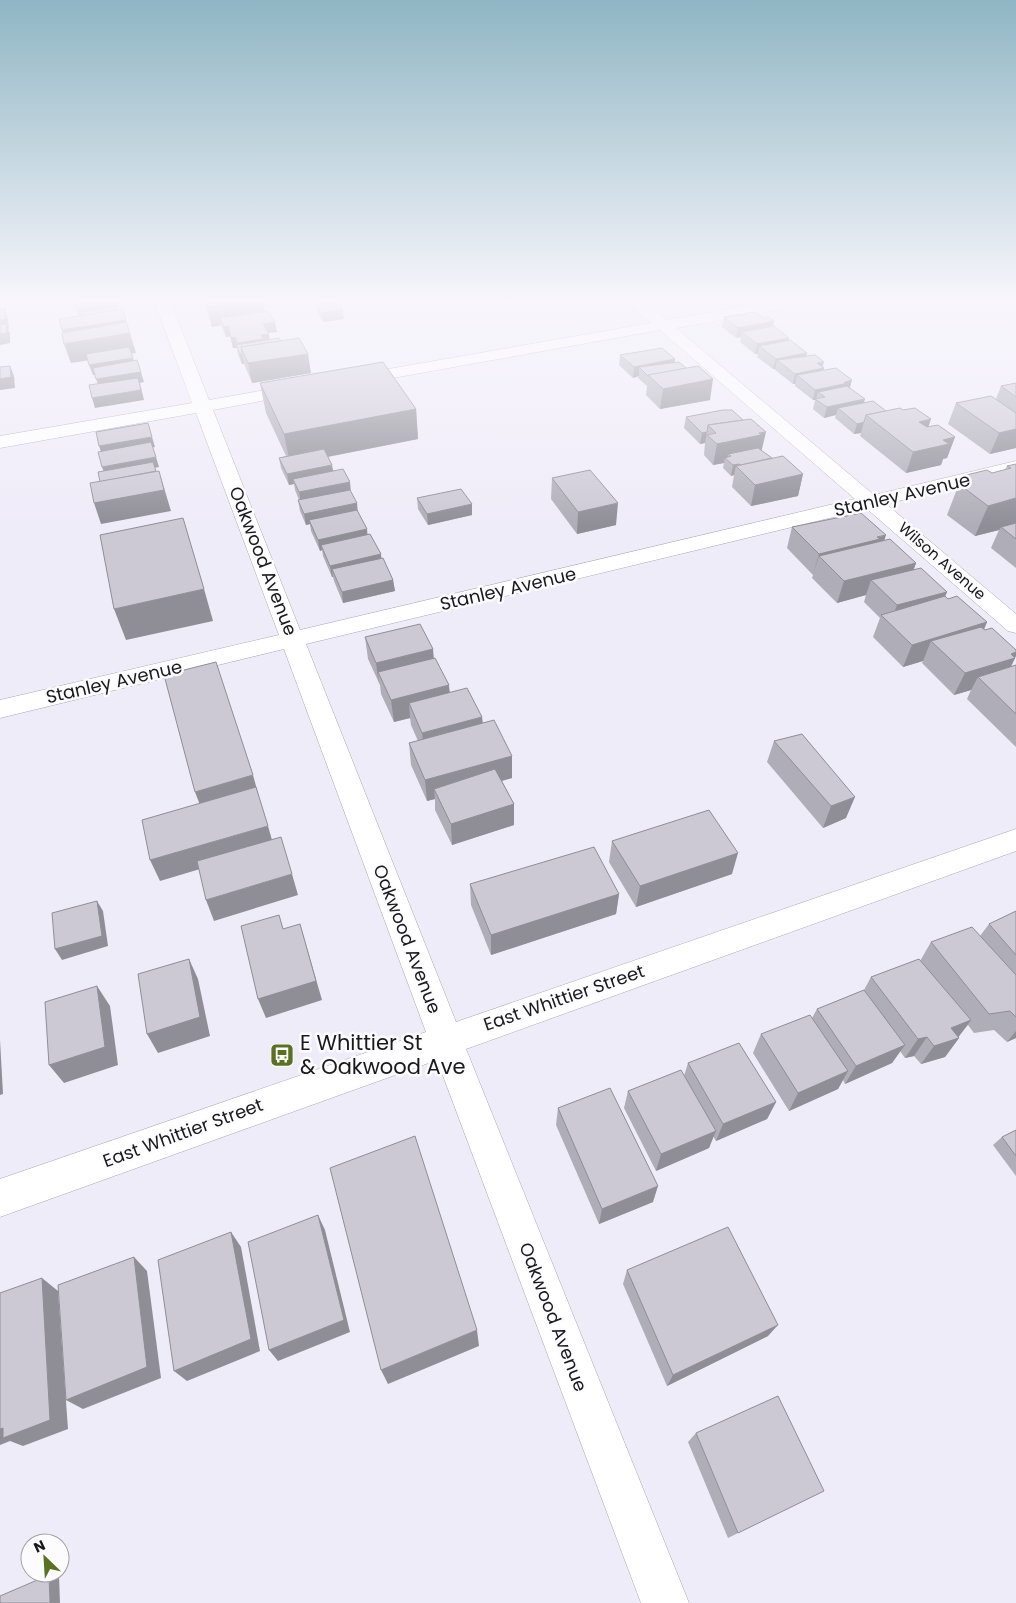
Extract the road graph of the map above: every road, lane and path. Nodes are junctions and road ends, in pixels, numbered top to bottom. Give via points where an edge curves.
1 (193, 378) edge
2 (365, 378) edge
3 (726, 378) edge
4 (336, 383) edge
5 (317, 386) edge
6 (204, 406) junction
7 (0, 442) edge
8 (1016, 467) edge
9 (873, 502) junction
10 (1016, 626) edge
11 (293, 640) junction
12 (0, 709) edge
13 (1016, 840) edge
14 (446, 1040) junction
15 (0, 1198) edge
16 (665, 1603) edge

1 - 6 street, Oakwood Avenue
2 - 4 street
3 - 9 street, Wilson Avenue
5 - 6 street
6 - 7 street
6 - 11 street, Oakwood Avenue
8 - 9 street, Stanley Avenue
9 - 10 street, Wilson Avenue
9 - 11 street, Stanley Avenue
11 - 12 street, Stanley Avenue
11 - 14 street, Oakwood Avenue
13 - 14 street, East Whittier Street
14 - 15 street, East Whittier Street
14 - 16 street, Oakwood Avenue

